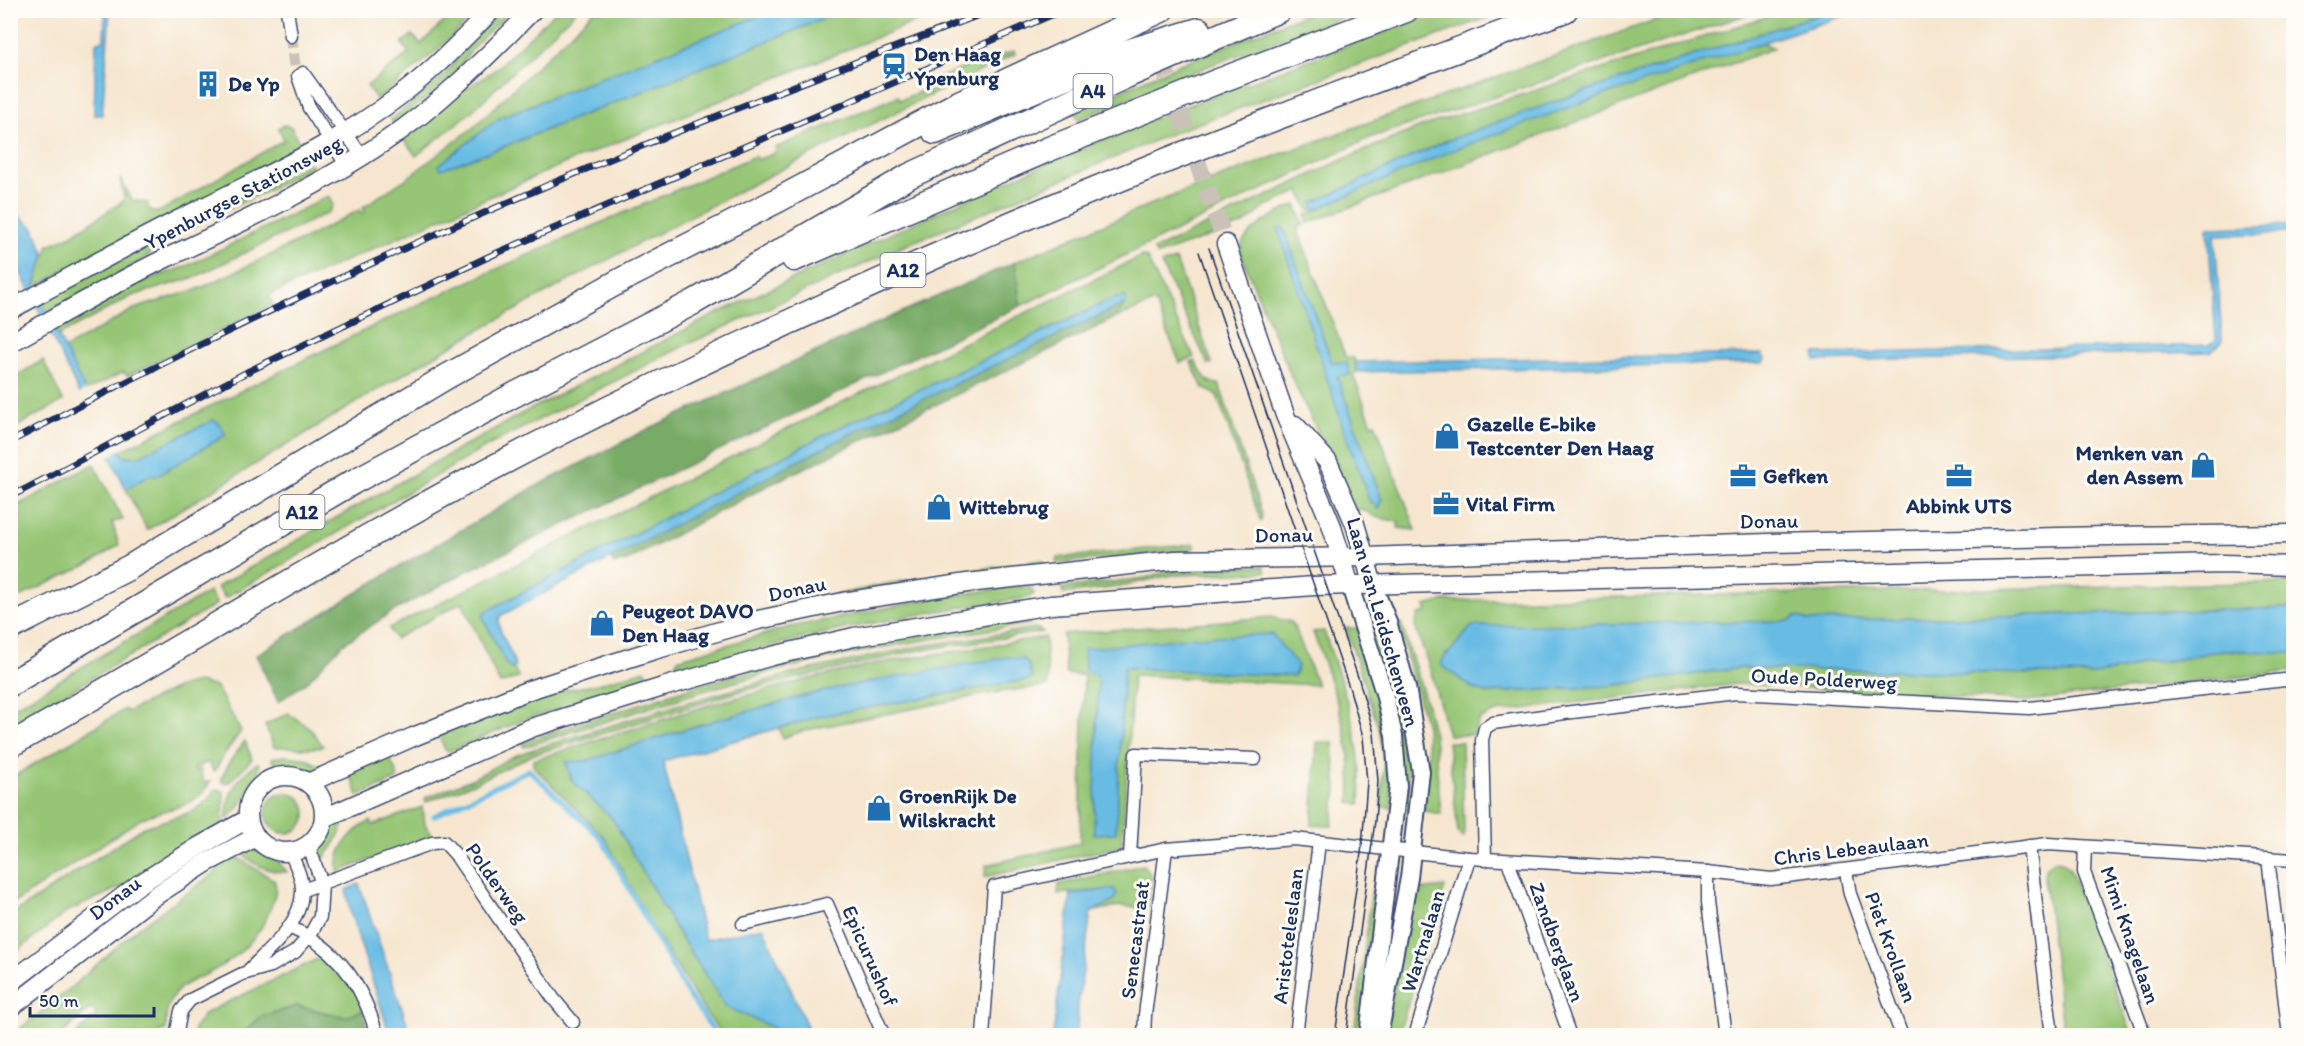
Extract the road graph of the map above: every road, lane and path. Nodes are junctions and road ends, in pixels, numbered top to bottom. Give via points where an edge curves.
1 (287, 10) edge
2 (492, 10) edge
3 (533, 10) edge
4 (1161, 10) edge
5 (1260, 10) edge
6 (1279, 10) edge
7 (1406, 10) edge
8 (1565, 10) edge
9 (291, 36) tunnel mouth
10 (338, 136) junction
11 (354, 161) junction
12 (778, 200) junction
13 (1226, 244) tunnel mouth
14 (694, 302) junction
15 (14, 308) edge
16 (10, 343) edge
17 (1285, 415) junction
18 (2294, 534) edge
19 (1342, 557) junction
20 (1365, 557) junction
21 (2294, 566) edge
22 (1373, 585) junction
23 (1350, 586) junction
24 (10, 628) edge
25 (2294, 679) edge
26 (10, 684) edge
27 (12, 745) edge
28 (1255, 759) dead end
29 (308, 783) junction
30 (324, 818) junction
31 (248, 819) junction
32 (256, 837) junction
33 (1319, 842) junction
34 (308, 844) junction
35 (2029, 846) junction
36 (2085, 847) junction
37 (1167, 849) junction
38 (1392, 850) junction
39 (290, 852) junction
40 (1412, 853) junction
41 (1130, 856) junction
42 (1468, 858) junction
43 (2268, 858) junction
44 (1485, 860) junction
45 (1508, 861) junction
46 (2294, 861) edge
47 (1846, 871) junction
48 (1708, 872) junction
49 (322, 885) junction
50 (303, 890) junction
51 (742, 924) dead end
52 (289, 927) junction
53 (310, 936) junction
54 (247, 973) junction
55 (10, 983) edge
56 (10, 1008) edge
57 (573, 1022) dead end
58 (176, 1034) edge
59 (377, 1035) edge
60 (884, 1035) edge
61 (983, 1035) edge
62 (1144, 1035) edge
63 (1296, 1035) edge
64 (1368, 1035) edge
65 (1379, 1035) edge
66 (1415, 1035) edge
67 (1570, 1035) edge
68 (1725, 1035) edge
69 (1902, 1035) edge
70 (2052, 1035) edge
71 (2145, 1035) edge
72 (2289, 1035) edge

1 - 9 street
2 - 10 main road, Ypenburgse Stationsweg via 400,96
3 - 11 main road, Ypenburgse Stationsweg via 443,97
4 - 12 highway, A12 via 959,103
5 - 12 highway, A4 via 1110,58
6 - 14 highway, A4 via 909,176
7 - 14 highway, A12 via 1048,149
8 - 27 highway, A12 via 1122,179 964,243 810,312 536,446 373,534
10 - 10 street via 300,75 309,108
10 - 11 street
10 - 11 street
10 - 15 main road, Ypenburgse Stationsweg
11 - 16 main road, Ypenburgse Stationsweg via 302,192 161,261
12 - 24 highway, A12 via 497,348 130,567
13 - 17 main road, Laan van Leidschenveen
14 - 26 highway, A12 via 422,444
17 - 19 main road, Laan van Leidschenveen
17 - 20 main road, Laan van Leidschenveen via 1328,462
18 - 20 main road, Donau via 1768,543
19 - 20 main road, Donau
19 - 23 main road, Laan van Leidschenveen
19 - 29 main road, Donau via 1175,560 1051,573 843,602 758,620 529,690
20 - 22 main road, Laan van Leidschenveen
21 - 22 main road via 2223,564
22 - 23 main road
22 - 40 street, Laan van Leidschenveen via 1407,687 1421,772
23 - 30 main road via 1051,605 854,637 772,656 531,728
23 - 38 street, Laan van Leidschenveen via 1394,736 1398,786
25 - 44 street, Oude Polderweg via 2029,708 1736,693 1493,723 1485,728 1482,740
28 - 41 street via 1136,754
29 - 30 main road via 321,798
29 - 31 main road via 291,776 266,781 250,800
30 - 34 main road via 319,833
31 - 32 main road
31 - 55 main road, Donau via 138,885
32 - 39 main road via 271,849
32 - 56 main road, Donau via 206,863 156,896
33 - 37 street via 1294,839
33 - 38 street
33 - 63 street, Aristoteleslaan
34 - 39 main road
34 - 49 street
35 - 36 street, Chris Lebeaulaan
35 - 47 street, Chris Lebeaulaan
35 - 70 street
36 - 43 street, Chris Lebeaulaan
36 - 71 street, Mimi Knagelaan via 2084,872
37 - 41 street
37 - 62 street, Senecastraat
38 - 40 street
38 - 64 street, Laan van Leidschenveen
39 - 50 street
40 - 42 street, Chris Lebeaulaan
40 - 65 street, Laan van Leidschenveen
41 - 61 street via 994,887
42 - 44 street, Chris Lebeaulaan
42 - 66 street, Wartnalaan
43 - 46 street, Chris Lebeaulaan
43 - 72 street
44 - 45 street, Chris Lebeaulaan
45 - 48 street, Chris Lebeaulaan
45 - 67 street, Zandberglaan
47 - 48 street, Chris Lebeaulaan via 1771,879
47 - 69 street, Piet Krollaan via 1850,894
48 - 68 street via 1708,902
49 - 50 street
49 - 53 street via 320,917
49 - 57 street, Polderweg via 432,843 444,842
50 - 52 street
51 - 60 street, Epicurushof via 827,904
52 - 53 street
52 - 54 street
53 - 54 street via 295,952 271,966
53 - 59 street via 359,986
54 - 58 street via 190,1000 181,1011

